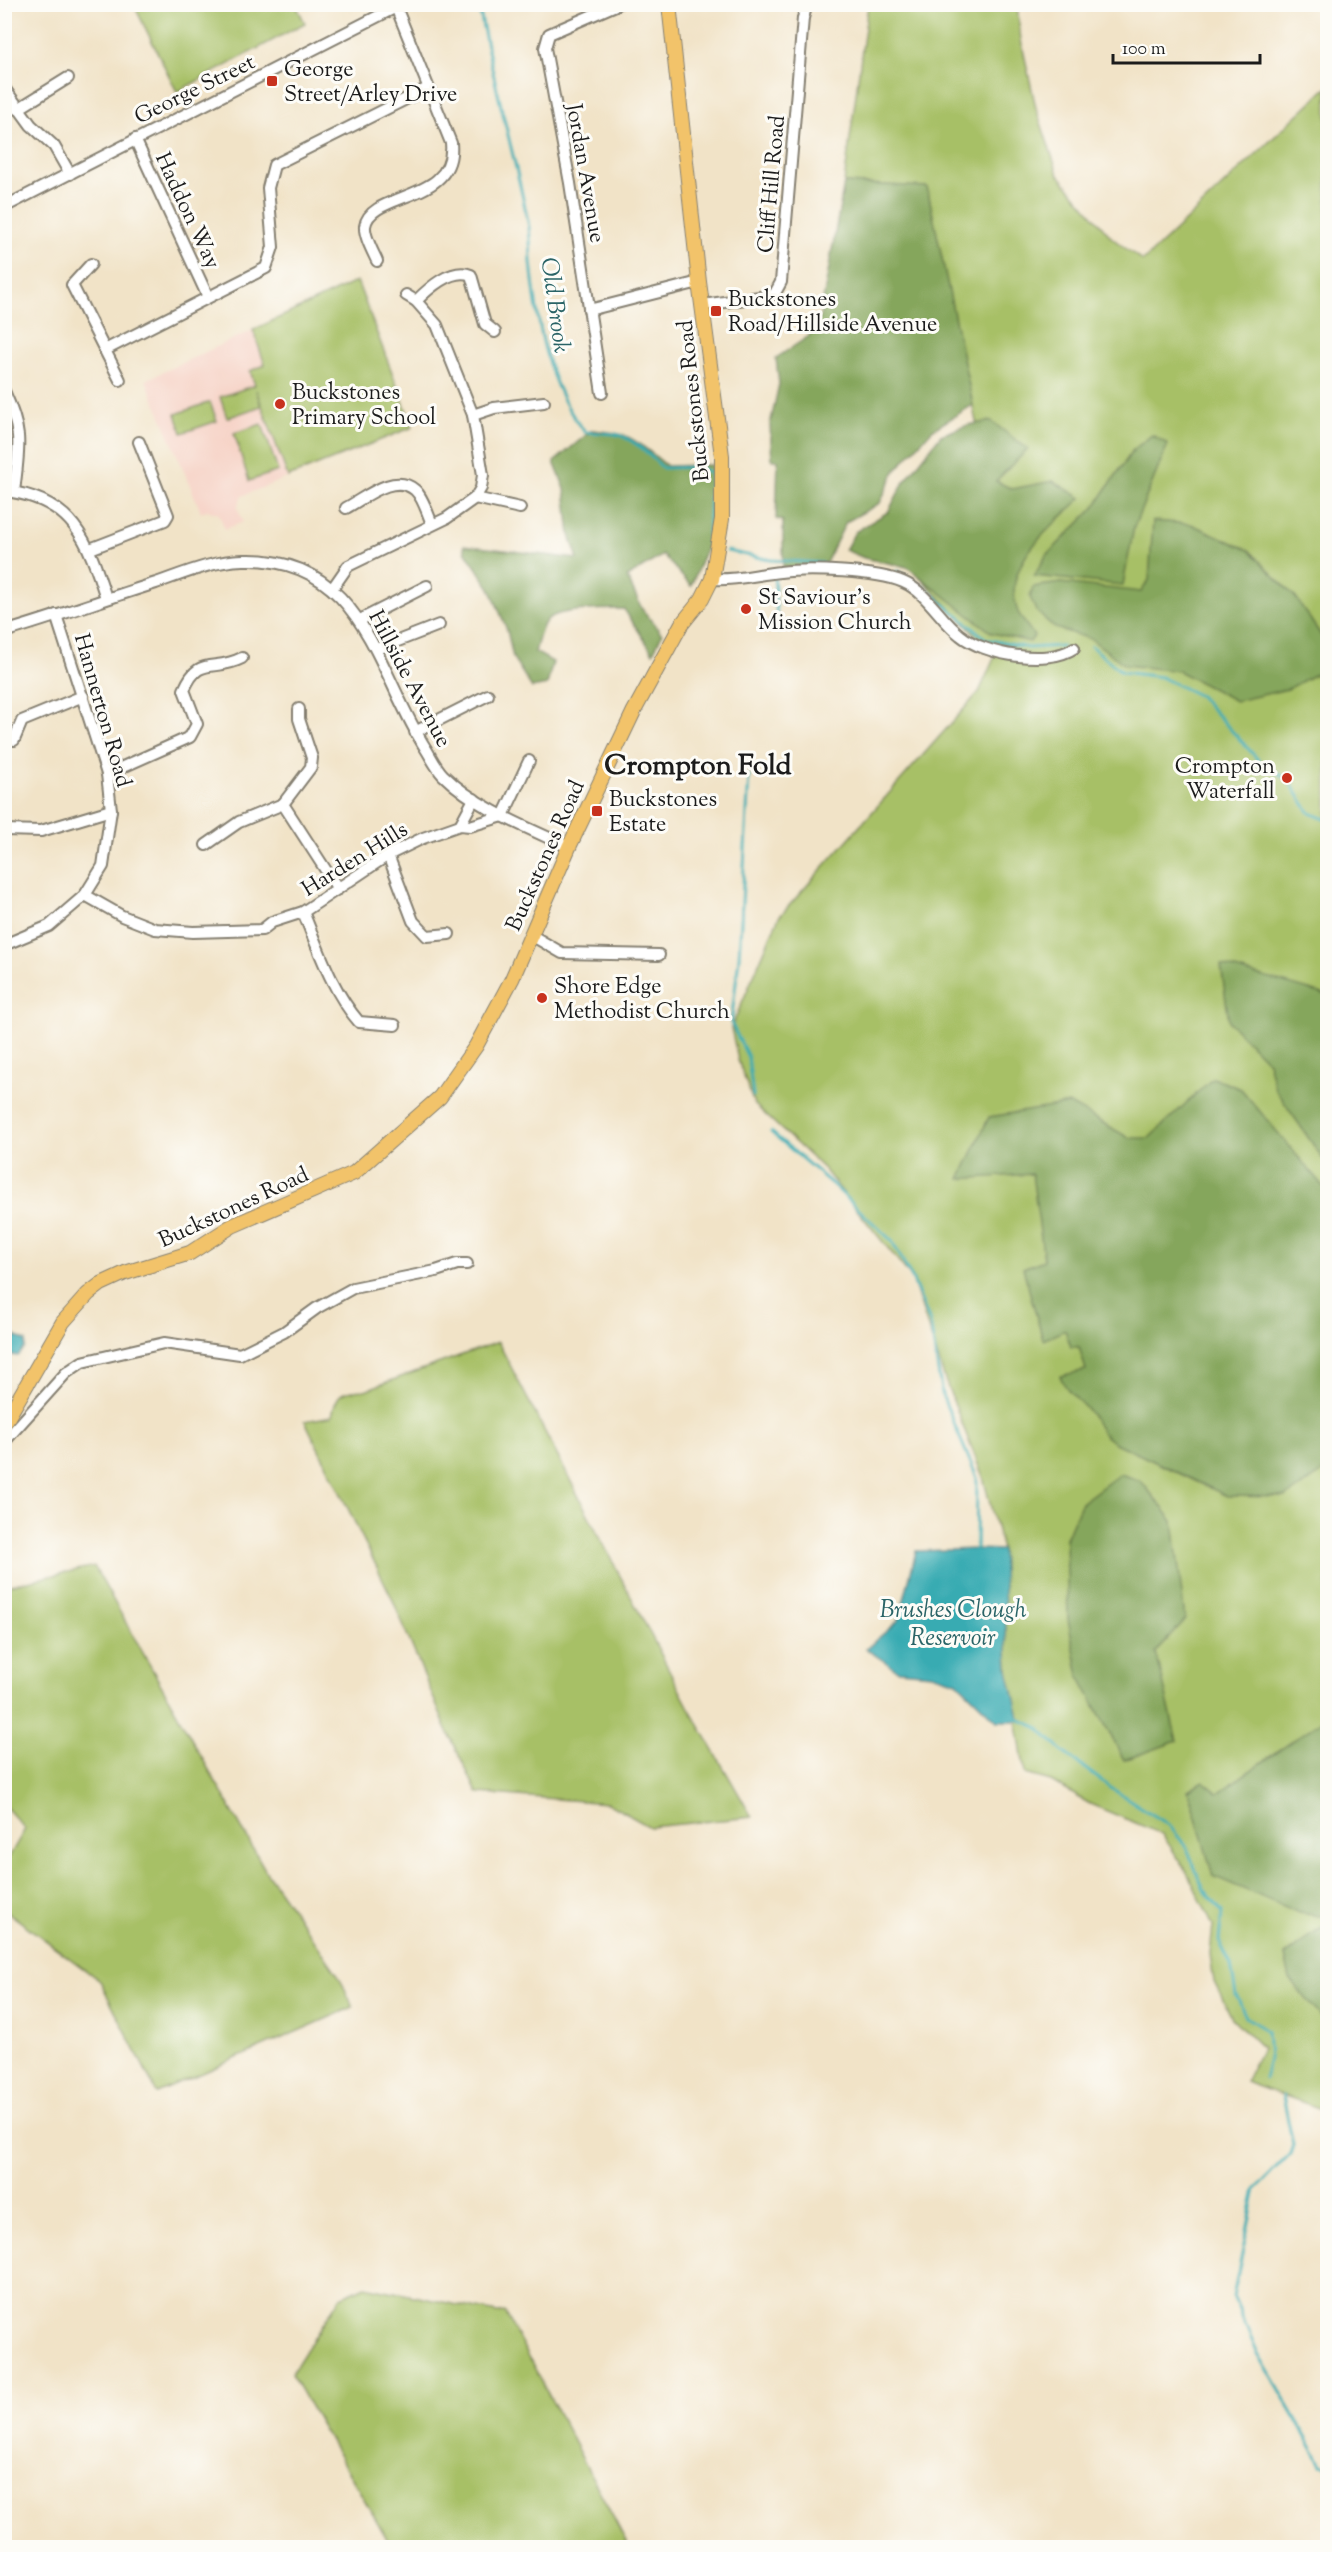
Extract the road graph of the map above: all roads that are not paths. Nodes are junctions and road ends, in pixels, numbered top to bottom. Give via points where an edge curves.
1 (618, 4) edge
2 (669, 4) edge
3 (807, 4) edge
4 (399, 6) edge
5 (68, 78) dead end
6 (4, 88) edge
7 (428, 88) junction
8 (18, 109) junction
9 (135, 139) junction
10 (70, 174) junction
11 (4, 207) edge
12 (377, 261) dead end
13 (91, 264) dead end
14 (699, 282) junction
15 (208, 297) junction
16 (703, 305) junction
17 (589, 309) junction
18 (495, 332) dead end
19 (105, 350) junction
20 (120, 380) dead end
21 (4, 391) edge
22 (602, 393) dead end
23 (544, 402) dead end
24 (473, 415) junction
25 (139, 442) dead end
26 (9, 492) edge
27 (475, 498) junction
28 (346, 508) dead end
29 (520, 508) dead end
30 (432, 524) junction
31 (90, 549) junction
32 (712, 579) junction
33 (427, 586) dead end
34 (332, 589) junction
35 (106, 598) junction
36 (56, 615) junction
37 (360, 620) junction
38 (439, 625) dead end
39 (4, 632) edge
40 (1074, 648) dead end
41 (377, 649) junction
42 (242, 658) dead end
43 (488, 695) dead end
44 (83, 696) junction
45 (298, 709) dead end
46 (415, 732) junction
47 (14, 740) dead end
48 (529, 761) dead end
49 (107, 774) junction
50 (474, 800) junction
51 (283, 804) junction
52 (111, 810) junction
53 (503, 816) junction
54 (460, 825) junction
55 (4, 830) edge
56 (206, 845) dead end
57 (569, 847) junction
58 (388, 855) junction
59 (338, 889) junction
60 (85, 896) junction
61 (303, 912) junction
62 (449, 934) dead end
63 (531, 935) junction
64 (4, 945) edge
65 (659, 955) dead end
66 (395, 1025) dead end
67 (468, 1264) dead end
68 (4, 1424) edge
69 (4, 1442) edge

1 - 17 street, Jordan Avenue via 549,34 544,48
2 - 14 main road, Buckstones Road
3 - 16 street, Cliff Hill Road via 781,282 774,295
4 - 7 street
4 - 9 street, George Street
5 - 8 street
6 - 8 street
7 - 12 street via 451,143 452,160 439,180 378,211 367,221 365,229
7 - 15 street via 274,165 268,188 273,247 266,268
8 - 10 street via 54,146
9 - 10 street, George Street
9 - 15 street, Haddon Way
10 - 11 street, George Street
13 - 19 street via 72,285
14 - 16 main road, Buckstones Road
14 - 17 street
15 - 19 street
16 - 32 main road, Buckstones Road via 723,477 722,519
17 - 22 street, Jordan Avenue
18 - 24 street via 485,324 471,275 465,273 435,283 411,298 437,325
19 - 20 street
21 - 26 street via 20,436
23 - 24 street via 494,408
24 - 27 street via 483,475
25 - 31 street via 140,458 168,515 165,520
26 - 31 street via 57,509 76,527
27 - 29 street
27 - 30 street
28 - 30 street via 392,483 404,485 416,490
30 - 34 street via 348,566
31 - 35 street
32 - 40 street via 826,570 901,581 914,587 960,635 999,652 1042,658
32 - 57 main road, Buckstones Road via 645,690
33 - 37 street
34 - 35 street, Hillside Avenue via 314,576 282,564 242,560 200,567
34 - 37 street, Hillside Avenue
35 - 36 street, Hillside Avenue
36 - 39 street, Hillside Avenue
36 - 44 street, Hannerton Road
37 - 41 street, Hillside Avenue
38 - 41 street
41 - 46 street, Hillside Avenue
42 - 49 street via 226,666 207,665 191,673 184,690 197,724 190,737
43 - 46 street
44 - 47 street via 22,721
44 - 49 street, Hannerton Road
45 - 51 street via 311,767
46 - 50 street, Hillside Avenue via 442,775
48 - 53 street
49 - 52 street, Hannerton Road
50 - 53 street, Hillside Avenue
50 - 54 street
51 - 56 street via 239,822
51 - 59 street
52 - 55 street via 41,831
52 - 60 street, Hannerton Road via 103,867
53 - 54 street, Harden Hills via 470,826
53 - 57 street, Hillside Avenue
54 - 58 street, Harden Hills
57 - 63 main road, Buckstones Road
58 - 59 street, Harden Hills
58 - 62 street via 412,921 427,936
59 - 61 street, Harden Hills
60 - 61 street, Harden Hills via 155,928 193,932 262,930 272,922
60 - 64 street, Hannerton Road via 50,926
61 - 66 street, Harden Hills via 347,1008 359,1022
63 - 65 street via 562,953
63 - 68 main road, Buckstones Road via 476,1046 440,1097 354,1173 232,1226 190,1253 101,1284 63,1322
67 - 69 street via 353,1288 284,1332 240,1354 164,1343 82,1362 66,1373

